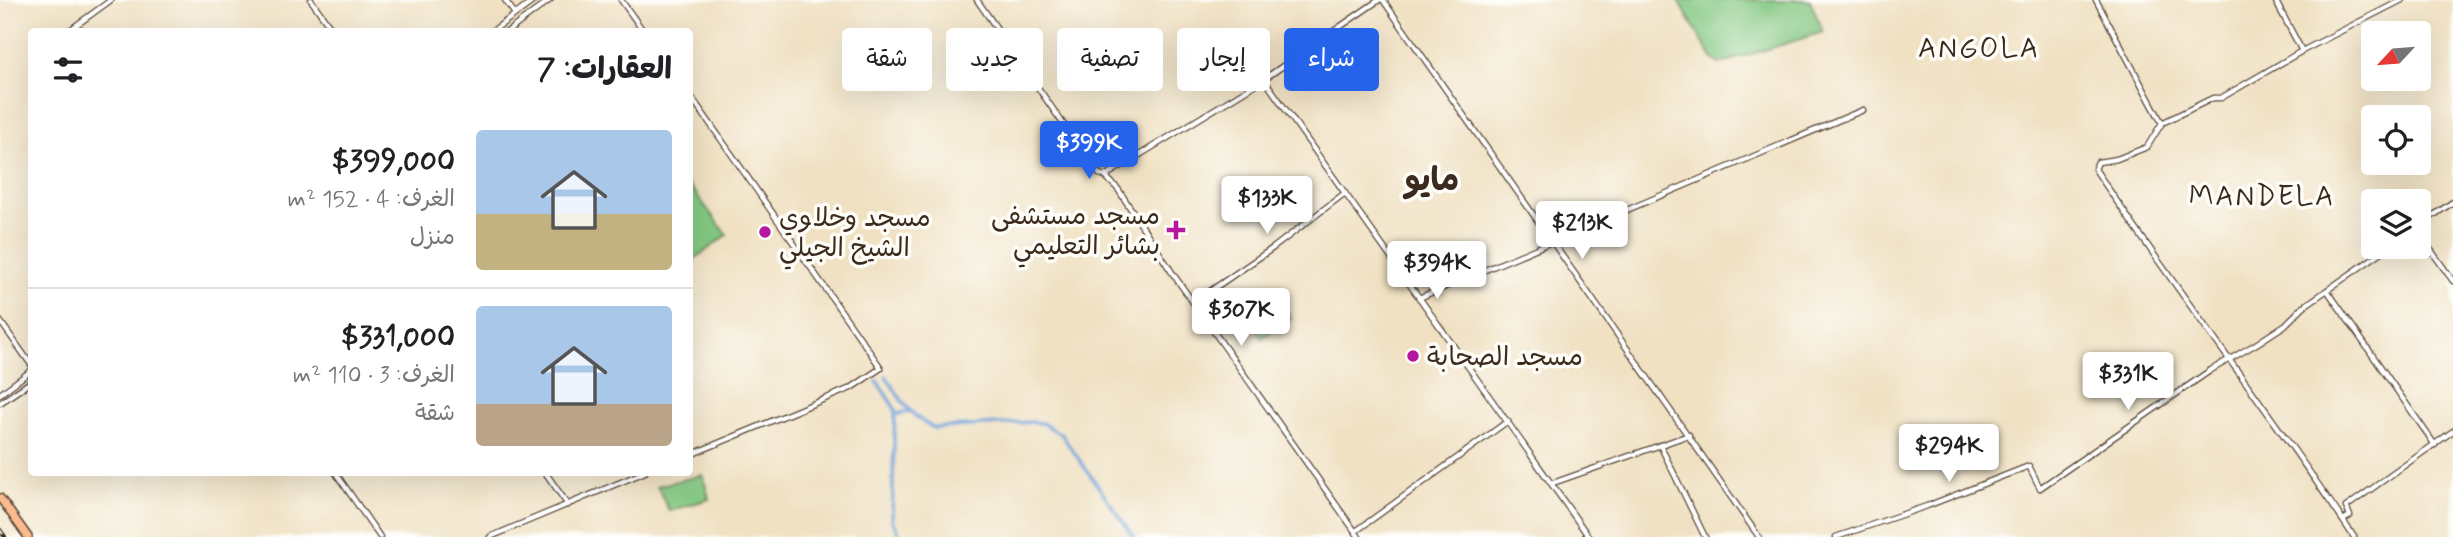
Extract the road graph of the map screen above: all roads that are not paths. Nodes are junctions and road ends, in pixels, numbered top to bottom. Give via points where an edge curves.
1 (111, 0) edge
2 (312, 0) edge
3 (505, 0) edge
4 (535, 0) edge
5 (550, 0) edge
6 (621, 0) edge
7 (977, 0) edge
8 (1381, 0) edge
9 (2096, 0) edge
10 (2275, 0) edge
11 (2384, 0) edge
12 (2402, 0) edge
13 (2388, 7) junction
14 (515, 14) junction
15 (72, 28) edge
16 (331, 28) edge
17 (496, 28) edge
18 (512, 28) edge
19 (641, 28) edge
20 (2302, 51) junction
21 (1270, 75) edge
22 (1270, 87) edge
23 (1244, 91) edge
24 (693, 99) edge
25 (1863, 110) dead end
26 (2162, 123) junction
27 (1105, 176) junction
28 (1345, 193) junction
29 (2453, 202) edge
30 (2431, 217) edge
31 (1552, 242) junction
32 (2431, 250) edge
33 (2372, 259) edge
34 (2453, 281) edge
35 (2327, 290) junction
36 (1419, 298) junction
37 (1194, 302) junction
38 (0, 321) edge
39 (2230, 359) junction
40 (28, 362) edge
41 (28, 371) edge
42 (28, 384) edge
43 (0, 394) edge
44 (0, 403) edge
45 (1508, 422) junction
46 (2453, 432) edge
47 (1689, 436) junction
48 (1660, 445) junction
49 (2435, 445) junction
50 (693, 454) edge
51 (338, 476) edge
52 (548, 476) edge
53 (636, 476) edge
54 (1553, 483) junction
55 (0, 498) edge
56 (0, 505) edge
57 (568, 505) junction
58 (2343, 520) junction
59 (1355, 531) junction
60 (25, 537) edge
61 (380, 537) edge
62 (491, 537) edge
63 (1359, 537) edge
64 (1589, 537) edge
65 (1704, 537) edge
66 (1759, 537) edge
67 (1836, 537) edge
68 (2354, 537) edge

1 - 15 street
2 - 16 street
3 - 14 street
4 - 14 street
5 - 18 street
6 - 19 street
7 - 27 street via 1087,158
8 - 21 street
8 - 31 street
9 - 26 street
10 - 20 street
11 - 13 street
12 - 13 street
13 - 20 street
14 - 17 street
20 - 26 street via 2221,99 2213,98
22 - 28 street
23 - 27 street
24 - 50 street via 881,368 851,388
25 - 31 street
26 - 39 street via 2147,147 2098,162 2095,169
27 - 37 street
28 - 36 street
28 - 37 street
29 - 30 street
31 - 36 street
31 - 47 street
32 - 34 street
33 - 35 street
35 - 39 street via 2285,325
35 - 49 street
36 - 45 street
37 - 59 street
38 - 40 street
39 - 58 street
39 - 67 street via 2040,488 2029,466
41 - 43 street
42 - 44 street
45 - 54 street
45 - 59 street
46 - 49 street
47 - 48 street
47 - 66 street
48 - 54 street
48 - 65 street
49 - 58 street via 2346,507 2350,516
51 - 61 street
52 - 57 street
53 - 57 street
54 - 64 street
55 - 60 highway
56 - 60 highway
57 - 62 street
58 - 68 street
59 - 63 street

